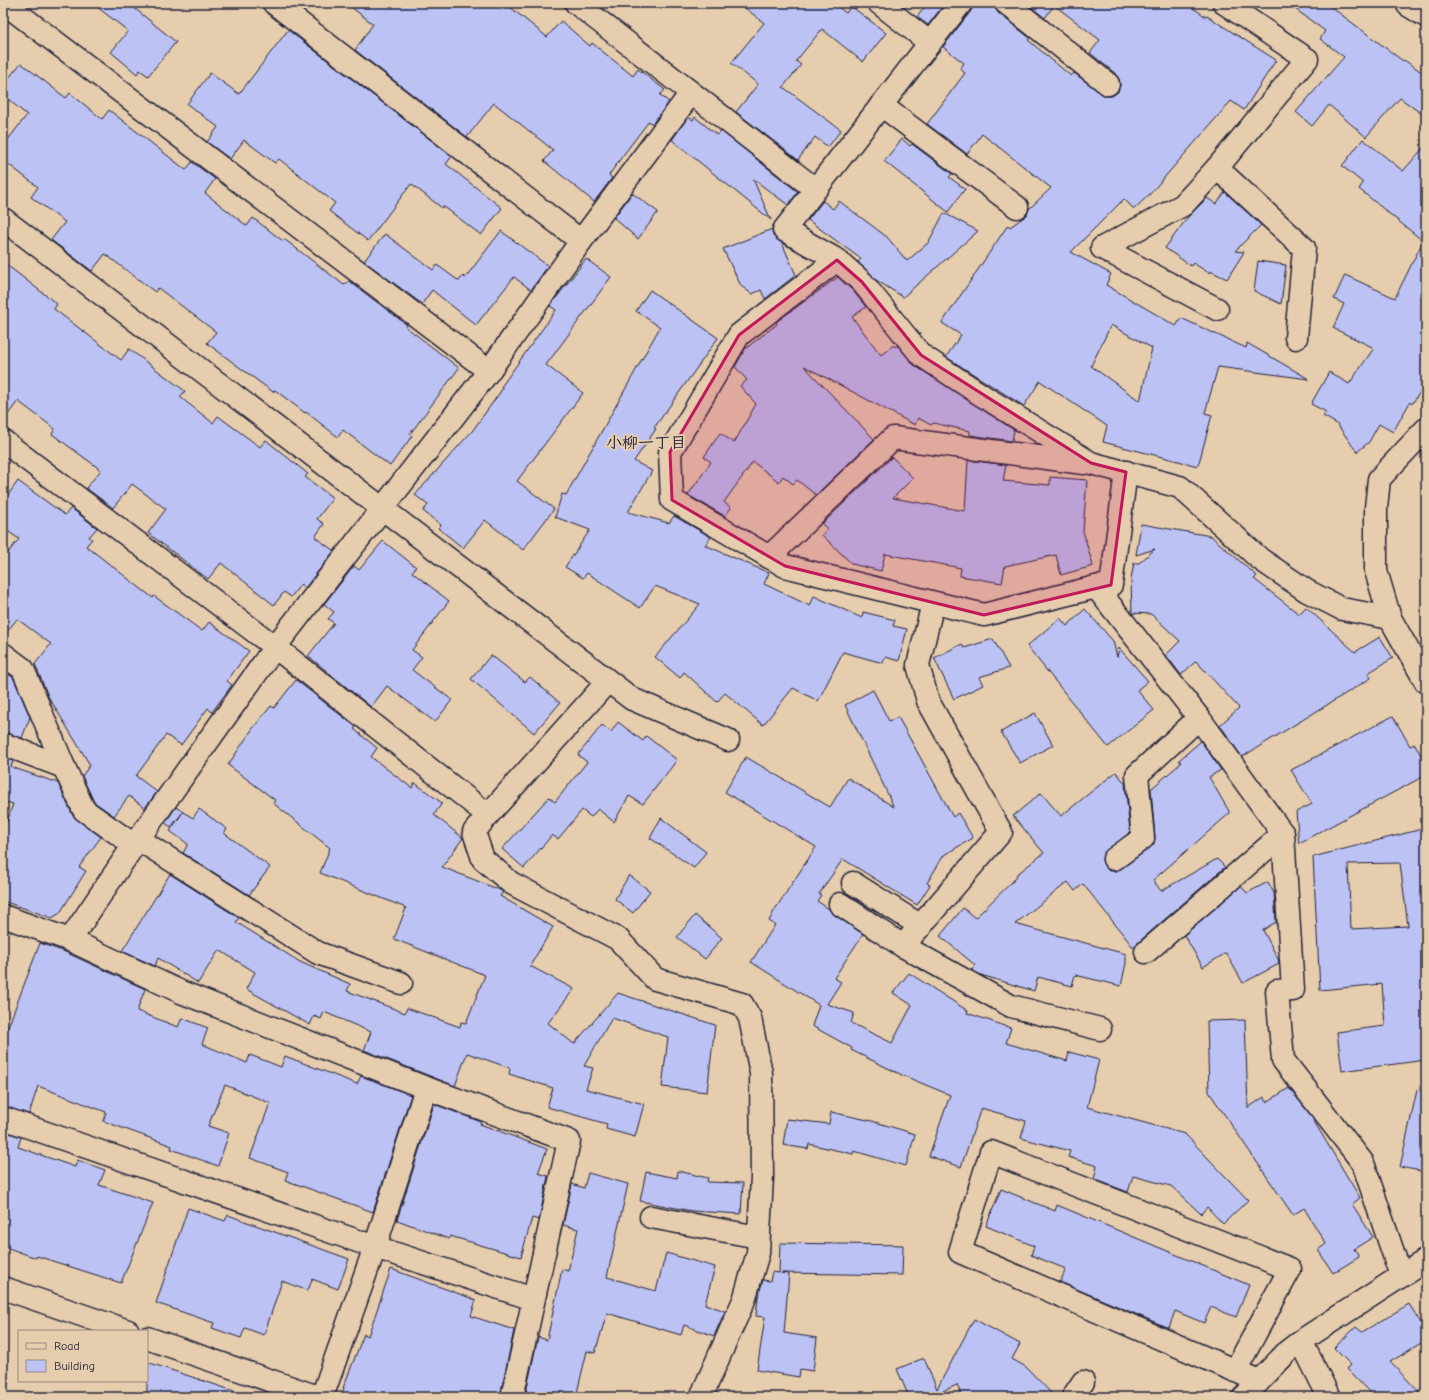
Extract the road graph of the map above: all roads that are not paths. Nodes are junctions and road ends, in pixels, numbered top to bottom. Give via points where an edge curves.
1 (4, 3) edge
2 (274, 3) edge
3 (576, 3) edge
4 (879, 3) edge
5 (961, 3) edge
6 (1006, 3) edge
7 (1224, 3) edge
8 (1408, 5) dead end
9 (1426, 16) edge
10 (930, 43) junction
11 (1108, 84) dead end
12 (691, 93) junction
13 (881, 106) junction
14 (1217, 168) junction
15 (815, 189) junction
16 (1017, 207) dead end
17 (3, 219) edge
18 (581, 241) junction
19 (837, 260) junction
20 (1217, 310) dead end
21 (1296, 338) dead end
22 (489, 371) junction
23 (1426, 429) edge
24 (3, 441) edge
25 (1091, 463) junction
26 (1126, 472) junction
27 (383, 508) junction
28 (769, 557) junction
29 (1096, 587) junction
30 (933, 603) junction
31 (1390, 618) junction
32 (275, 648) junction
33 (3, 654) edge
34 (608, 681) junction
35 (1426, 682) edge
36 (1199, 718) junction
37 (728, 740) dead end
38 (3, 744) edge
39 (64, 767) junction
40 (488, 815) junction
41 (1283, 834) junction
42 (136, 842) junction
43 (1114, 859) dead end
44 (853, 883) dead end
45 (840, 904) dead end
46 (3, 916) edge
47 (921, 926) junction
48 (70, 940) junction
49 (904, 946) junction
50 (1146, 952) dead end
51 (401, 983) dead end
52 (1100, 1029) dead end
53 (426, 1088) junction
54 (3, 1118) edge
55 (651, 1217) dead end
56 (758, 1237) junction
57 (375, 1246) junction
58 (1426, 1260) edge
59 (1401, 1276) junction
60 (3, 1288) edge
61 (533, 1299) junction
62 (125, 1330) edge
63 (148, 1338) edge
64 (1301, 1341) junction
65 (1236, 1371) junction
66 (1259, 1381) junction
67 (318, 1397) edge
68 (322, 1397) edge
69 (512, 1397) edge
70 (701, 1397) edge
71 (1244, 1397) edge
72 (1329, 1397) edge

1 - 22 street
2 - 18 street
3 - 12 street
4 - 10 street
5 - 10 street
6 - 11 street
7 - 14 street via 1307,59
8 - 9 street
10 - 13 street
12 - 15 street
12 - 18 street
13 - 15 street
13 - 16 street
14 - 20 street via 1183,205 1102,248
14 - 21 street via 1304,248
15 - 19 street via 784,230
17 - 27 street
18 - 22 street
19 - 25 street via 862,282 921,355
19 - 28 street via 739,335 670,452 672,500
22 - 27 street
23 - 31 street via 1379,479 1376,508 1376,571
24 - 32 street
25 - 26 street
25 - 28 street via 893,438
26 - 29 street via 1111,585
26 - 31 street via 1180,487 1260,559 1307,592 1342,609
27 - 32 street
27 - 34 street
28 - 30 street via 785,566
29 - 30 street via 984,615
29 - 36 street
30 - 47 street via 918,665 928,701 1001,832
31 - 35 street
32 - 40 street
32 - 42 street
33 - 39 street via 23,669
34 - 37 street via 632,699
34 - 40 street
36 - 41 street
36 - 43 street via 1137,775 1143,838
38 - 39 street
39 - 42 street via 84,810
40 - 56 street via 474,832 483,859 511,883 618,939 655,979 742,1004 750,1018 761,1073 762,1177
41 - 50 street
41 - 59 street via 1293,990 1277,991 1283,1060 1362,1163
42 - 48 street
42 - 51 street via 318,953
44 - 47 street
45 - 49 street
46 - 48 street
47 - 49 street
48 - 53 street via 181,992
49 - 52 street via 1011,1006
53 - 57 street
53 - 61 street via 569,1141
54 - 57 street
55 - 56 street
56 - 70 street via 758,1253 744,1300
57 - 61 street
57 - 68 street
58 - 59 street
59 - 64 street
60 - 62 street
61 - 69 street
63 - 67 street
64 - 66 street
64 - 72 street
65 - 65 street via 960,1252 991,1152 1290,1269
65 - 66 street
66 - 71 street

